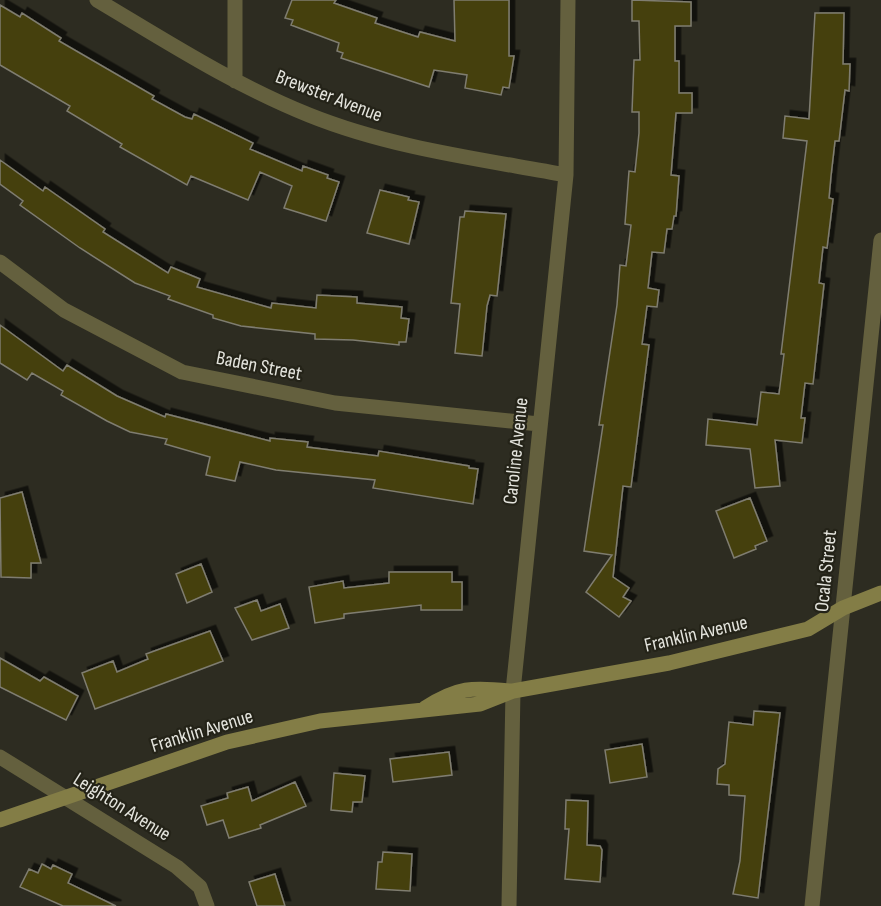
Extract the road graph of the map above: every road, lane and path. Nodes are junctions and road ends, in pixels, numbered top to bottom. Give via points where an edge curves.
1 (97, 0) edge
2 (235, 0) edge
3 (568, 0) edge
4 (235, 81) junction
5 (566, 175) junction
6 (881, 240) edge
7 (0, 262) edge
8 (539, 424) junction
9 (881, 592) edge
10 (843, 608) junction
11 (513, 691) junction
12 (0, 757) edge
13 (66, 797) junction
14 (0, 820) edge
15 (207, 906) edge
16 (509, 906) edge
17 (812, 906) edge

1 - 4 street, Brewster Avenue
2 - 4 street
3 - 5 street, Caroline Avenue
4 - 5 street, Brewster Avenue via 310,116 389,142
5 - 8 street, Caroline Avenue
6 - 10 street, Ocala Street
7 - 8 street, Baden Street via 64,310 182,372 335,403
8 - 11 street, Caroline Avenue
9 - 10 street, Franklin Avenue
10 - 11 street, Franklin Avenue via 808,629 669,663
10 - 17 street, Ocala Street
11 - 13 street, Franklin Avenue via 478,688 449,693 423,710 321,721 226,742
11 - 16 street, Caroline Avenue
12 - 13 street, Leighton Avenue
13 - 14 street, Franklin Avenue
13 - 15 street, Leighton Avenue via 177,867 200,886

